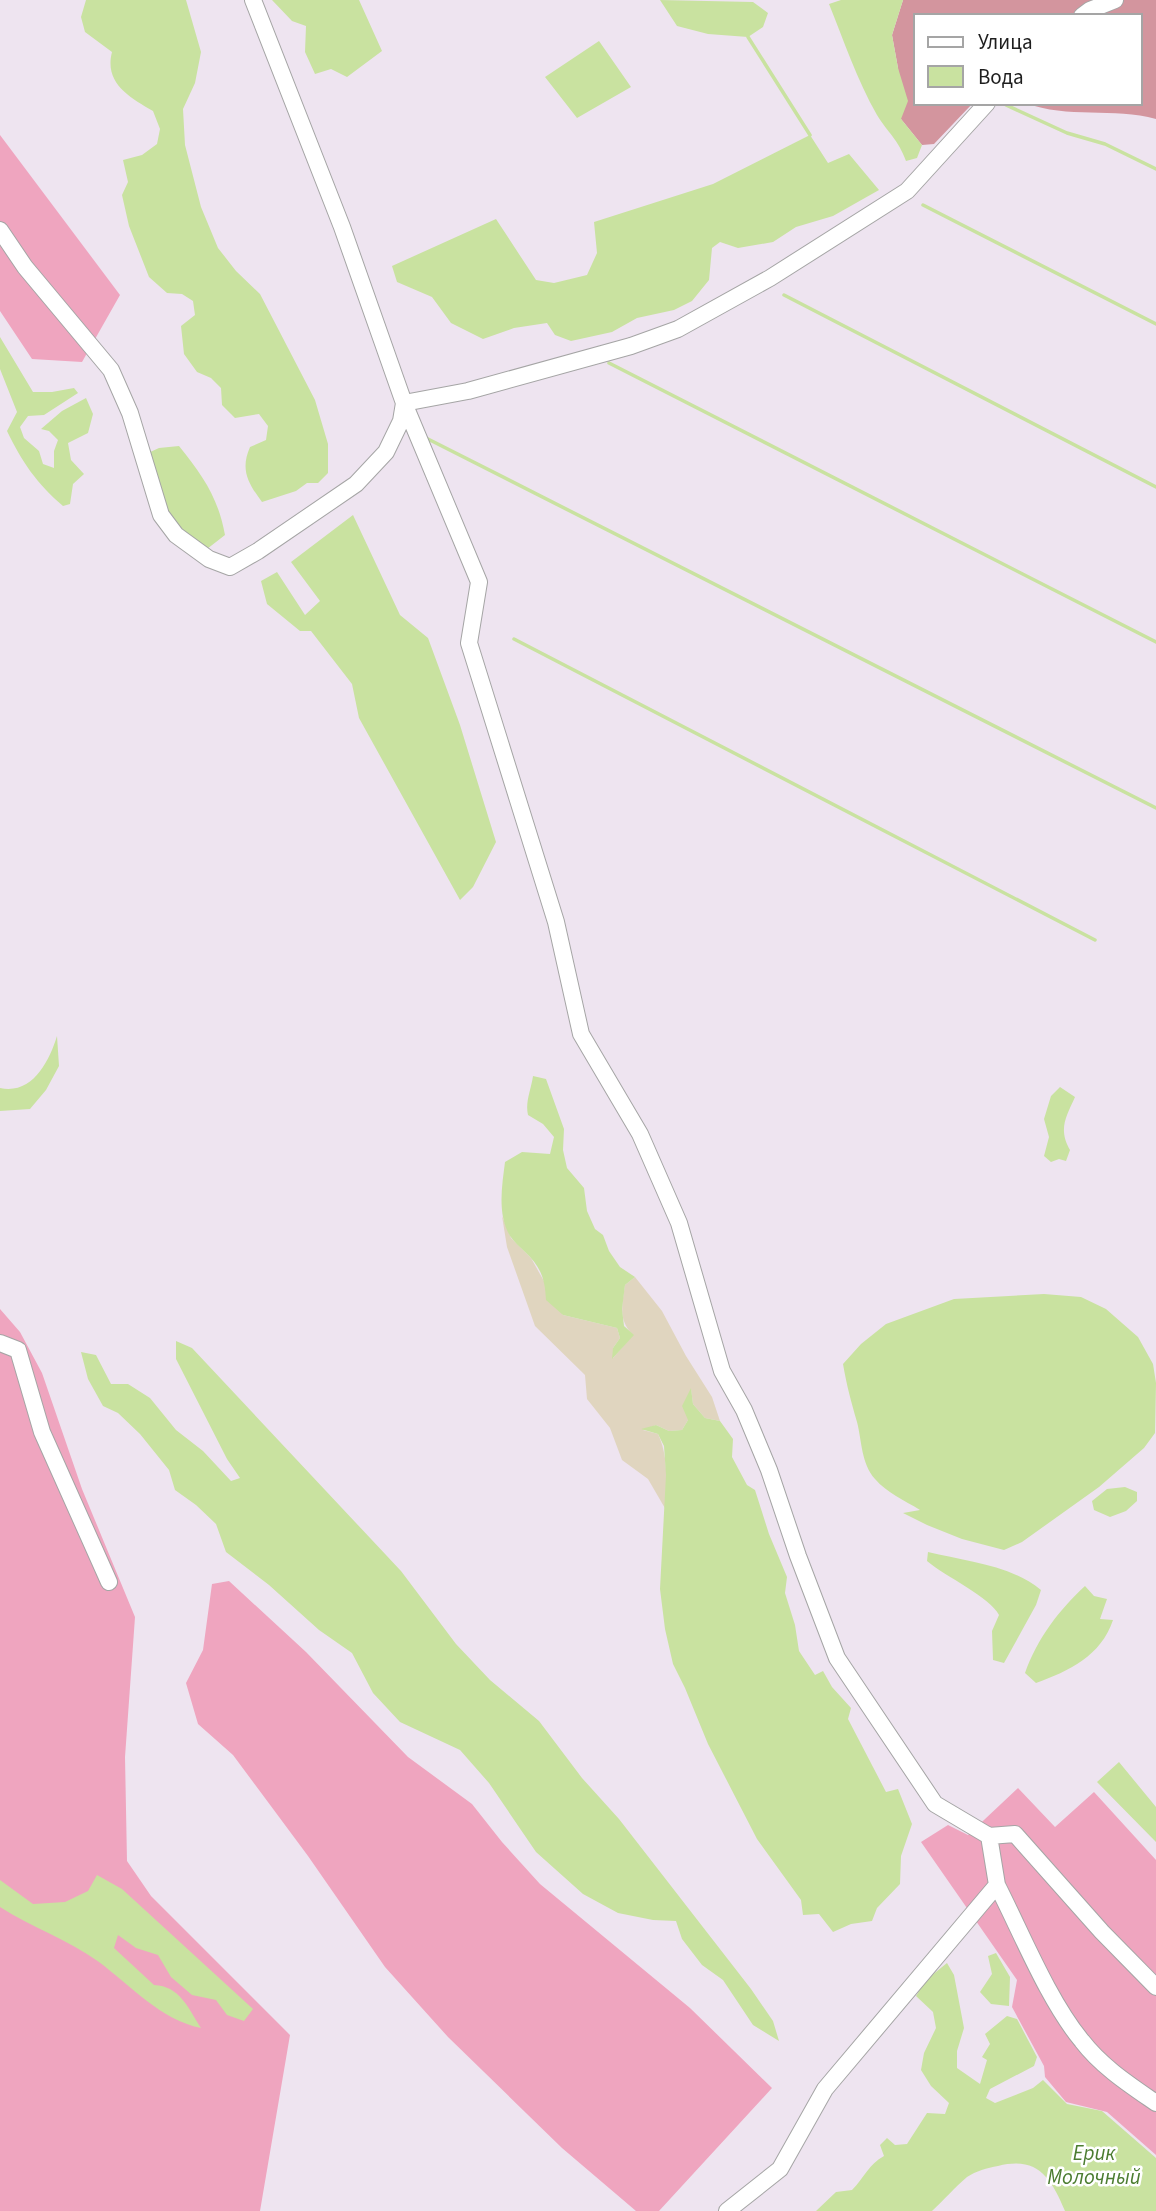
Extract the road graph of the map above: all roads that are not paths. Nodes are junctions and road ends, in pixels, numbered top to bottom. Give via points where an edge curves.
1 (253, 0) edge
2 (1115, 0) edge
3 (1085, 14) edge
4 (985, 105) edge
5 (0, 230) edge
6 (404, 403) junction
7 (0, 1343) edge
8 (108, 1581) dead end
9 (989, 1836) junction
10 (997, 1885) junction
11 (1156, 1987) edge
12 (1156, 2103) edge
13 (727, 2211) edge

1 - 6 street via 342,227
2 - 3 street
4 - 6 street via 907,191 770,278 678,329 468,391
5 - 6 street via 111,370 130,413 161,515 176,535 209,559 230,567 356,484 386,452
6 - 9 street via 479,582 469,643 556,922 581,1034 640,1135 679,1223 722,1371 769,1470 837,1658 935,1804
7 - 8 street via 18,1350 42,1432
9 - 10 street
9 - 11 street via 1015,1834
10 - 12 street via 1051,1993 1081,2041 1105,2066
10 - 13 street via 825,2089 780,2169

